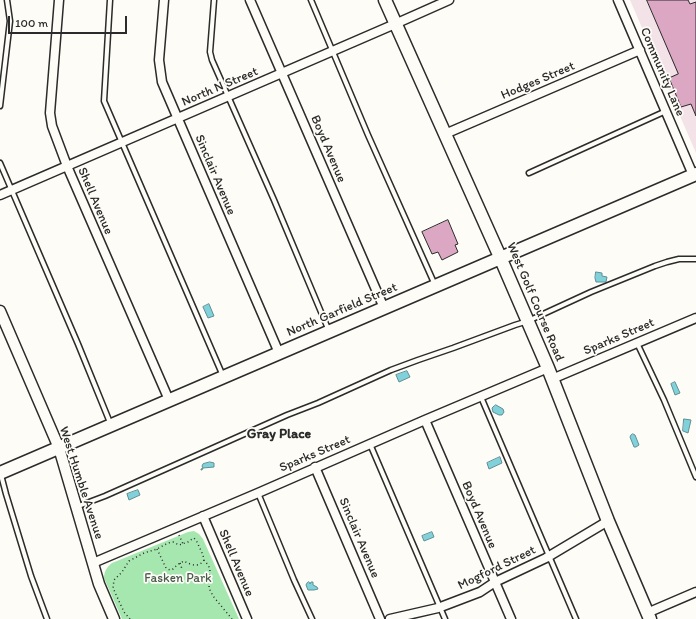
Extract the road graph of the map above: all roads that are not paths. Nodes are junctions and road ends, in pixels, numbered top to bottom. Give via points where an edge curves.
1 (7, 0) edge
2 (59, 0) edge
3 (110, 0) edge
4 (164, 0) edge
5 (214, 0) edge
6 (250, 0) edge
7 (311, 0) edge
8 (385, 0) edge
9 (449, 0) edge
10 (618, 0) edge
11 (395, 24) junction
12 (640, 50) junction
13 (333, 51) junction
14 (282, 73) junction
15 (228, 96) junction
16 (0, 106) edge
17 (666, 111) junction
18 (178, 118) junction
19 (445, 134) junction
20 (122, 142) junction
21 (0, 163) edge
22 (67, 166) junction
23 (528, 173) dead end
24 (694, 174) edge
25 (12, 190) junction
26 (0, 195) edge
27 (500, 257) junction
28 (696, 259) edge
29 (435, 286) junction
30 (384, 308) junction
31 (0, 311) edge
32 (695, 320) edge
33 (528, 321) junction
34 (329, 331) junction
35 (637, 343) junction
36 (279, 353) junction
37 (548, 368) junction
38 (223, 377) junction
39 (552, 379) junction
40 (481, 396) junction
41 (169, 400) junction
42 (425, 420) junction
43 (111, 425) junction
44 (370, 444) junction
45 (59, 448) junction
46 (315, 467) junction
47 (0, 471) edge
48 (696, 478) edge
49 (258, 493) junction
50 (76, 507) junction
51 (203, 516) junction
52 (608, 521) junction
53 (549, 556) junction
54 (92, 563) junction
55 (495, 582) junction
56 (696, 592) edge
57 (439, 607) junction
58 (649, 616) edge
59 (47, 619) edge
60 (114, 619) edge
61 (247, 619) edge
62 (312, 619) edge
63 (380, 619) edge
64 (390, 619) edge
65 (445, 619) edge
66 (511, 619) edge
67 (576, 619) edge

1 - 16 lane via 10,21
2 - 22 street, Shell Avenue via 50,113 52,126
3 - 20 lane via 104,101
4 - 18 street, Sinclair Avenue via 159,60 162,82
5 - 15 lane via 210,52
6 - 14 street, Boyd Avenue
7 - 13 lane
8 - 11 main road, West Golf Course Road
9 - 11 street, North N Street
10 - 12 street, Community Lane
11 - 13 street, North N Street
11 - 19 main road, West Golf Course Road
12 - 17 street, Community Lane
12 - 19 street, Hodges Street
13 - 14 street, North N Street
13 - 29 lane
14 - 15 street, North N Street
14 - 30 street, Boyd Avenue
15 - 18 street, North N Street
15 - 34 lane
17 - 23 lane
17 - 24 street, Community Lane
18 - 20 street, North N Street
18 - 36 street, Sinclair Avenue
19 - 27 main road, West Golf Course Road
20 - 22 street, North N Street
20 - 38 lane
21 - 25 lane
22 - 25 street, North N Street
22 - 41 street, Shell Avenue
24 - 27 main road, North Garfield Street
25 - 26 street, North N Street
25 - 43 lane
27 - 29 main road, North Garfield Street
27 - 33 main road, West Golf Course Road
28 - 33 lane via 679,259 655,266
29 - 30 main road, North Garfield Street
30 - 34 main road, North Garfield Street
31 - 45 street, West Humble Avenue
32 - 35 street, Sparks Street
33 - 37 main road, West Golf Course Road
33 - 50 lane via 391,370
34 - 36 main road, North Garfield Street
35 - 39 street, Sparks Street
35 - 48 lane
36 - 38 main road, North Garfield Street
37 - 39 main road, West Golf Course Road
37 - 40 street, Sparks Street
38 - 41 main road, North Garfield Street
39 - 52 main road, West Golf Course Road
40 - 42 street, Sparks Street
40 - 53 lane
41 - 43 main road, North Garfield Street
42 - 44 street, Sparks Street
42 - 55 street, Boyd Avenue
43 - 45 main road, North Garfield Street
44 - 46 street, Sparks Street
44 - 57 lane
45 - 47 main road, North Garfield Street
45 - 50 street, West Humble Avenue
46 - 49 street, Sparks Street
46 - 63 street, Sinclair Avenue
47 - 59 lane via 30,576
49 - 51 street, Sparks Street
49 - 62 lane
50 - 54 street, West Humble Avenue
51 - 54 street, Sparks Street
51 - 61 street, Shell Avenue
52 - 53 street, Mogford Street
52 - 58 main road, West Golf Course Road
53 - 55 street, Mogford Street
53 - 67 lane
54 - 60 street, West Humble Avenue
55 - 57 street, Mogford Street via 480,592
55 - 66 street, Boyd Avenue
56 - 58 street
57 - 64 street, Mogford Street
57 - 65 lane

